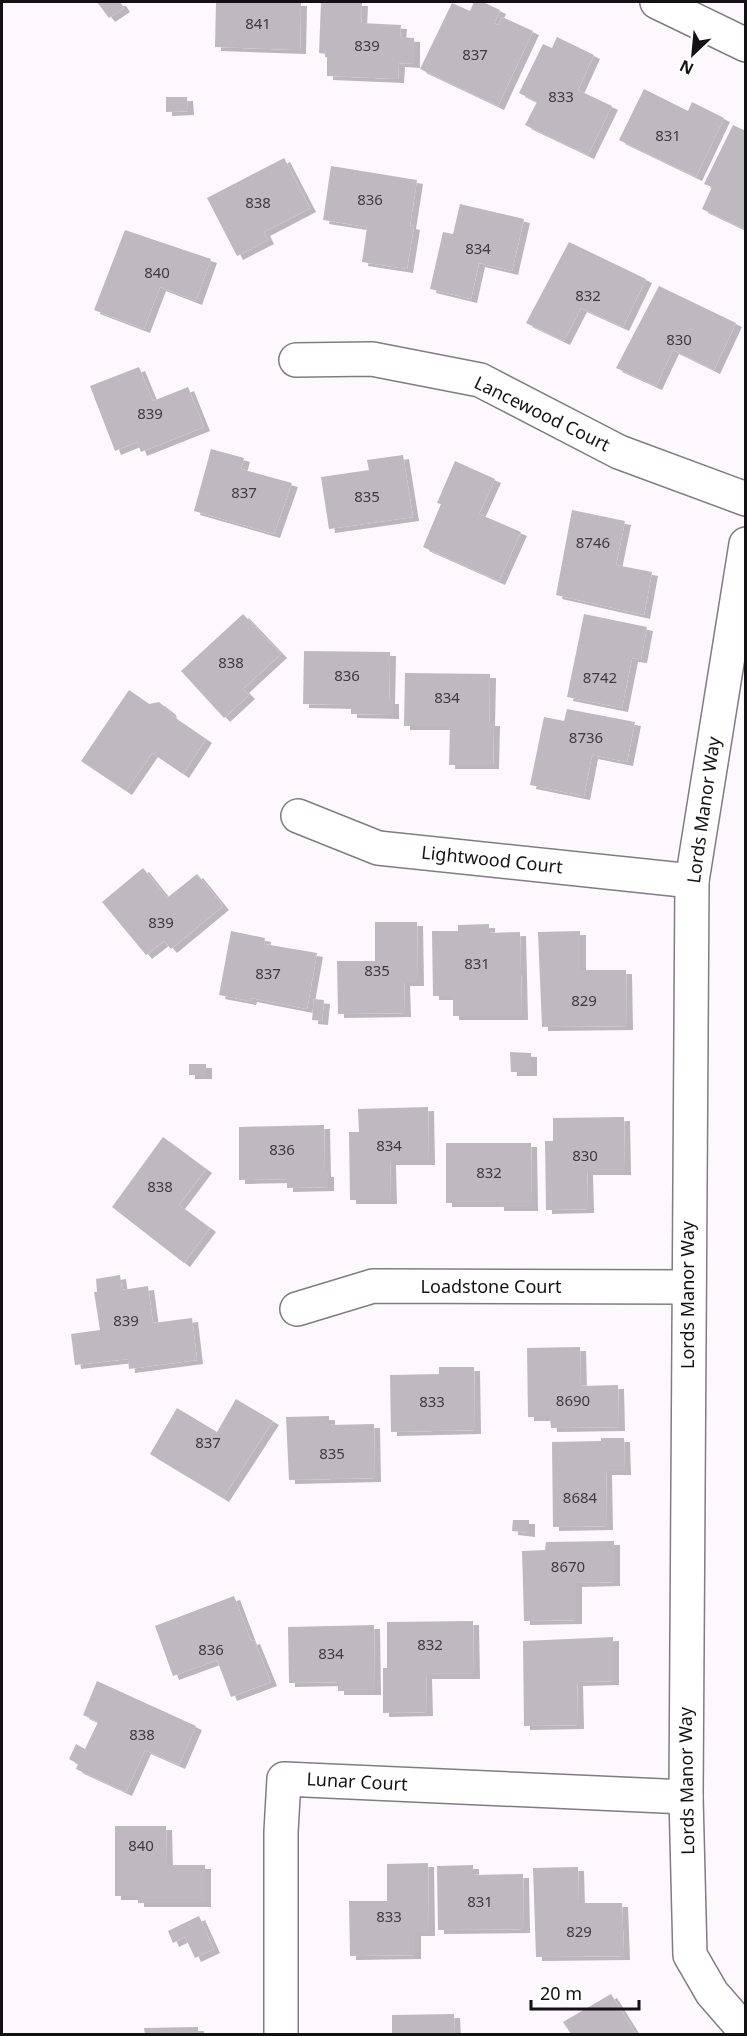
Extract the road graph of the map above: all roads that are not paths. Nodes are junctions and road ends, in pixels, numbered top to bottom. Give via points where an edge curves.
1 (657, 2) edge
2 (746, 45) edge
3 (296, 360) dead end
4 (746, 499) edge
5 (746, 544) edge
6 (298, 816) dead end
7 (692, 880) junction
8 (687, 1287) junction
9 (297, 1309) dead end
10 (686, 1797) junction
11 (746, 2032) edge
12 (281, 2034) edge

1 - 2 street
3 - 4 street, Lancewood Court via 372,359 480,380 619,452
5 - 7 street, Lords Manor Way
6 - 7 street, Lightwood Court via 378,848
7 - 8 street, Lords Manor Way
8 - 9 street, Loadstone Court via 373,1286
8 - 10 street, Lords Manor Way
10 - 11 street, Lords Manor Way via 690,1955 712,1993
10 - 12 street, Lunar Court via 284,1779

